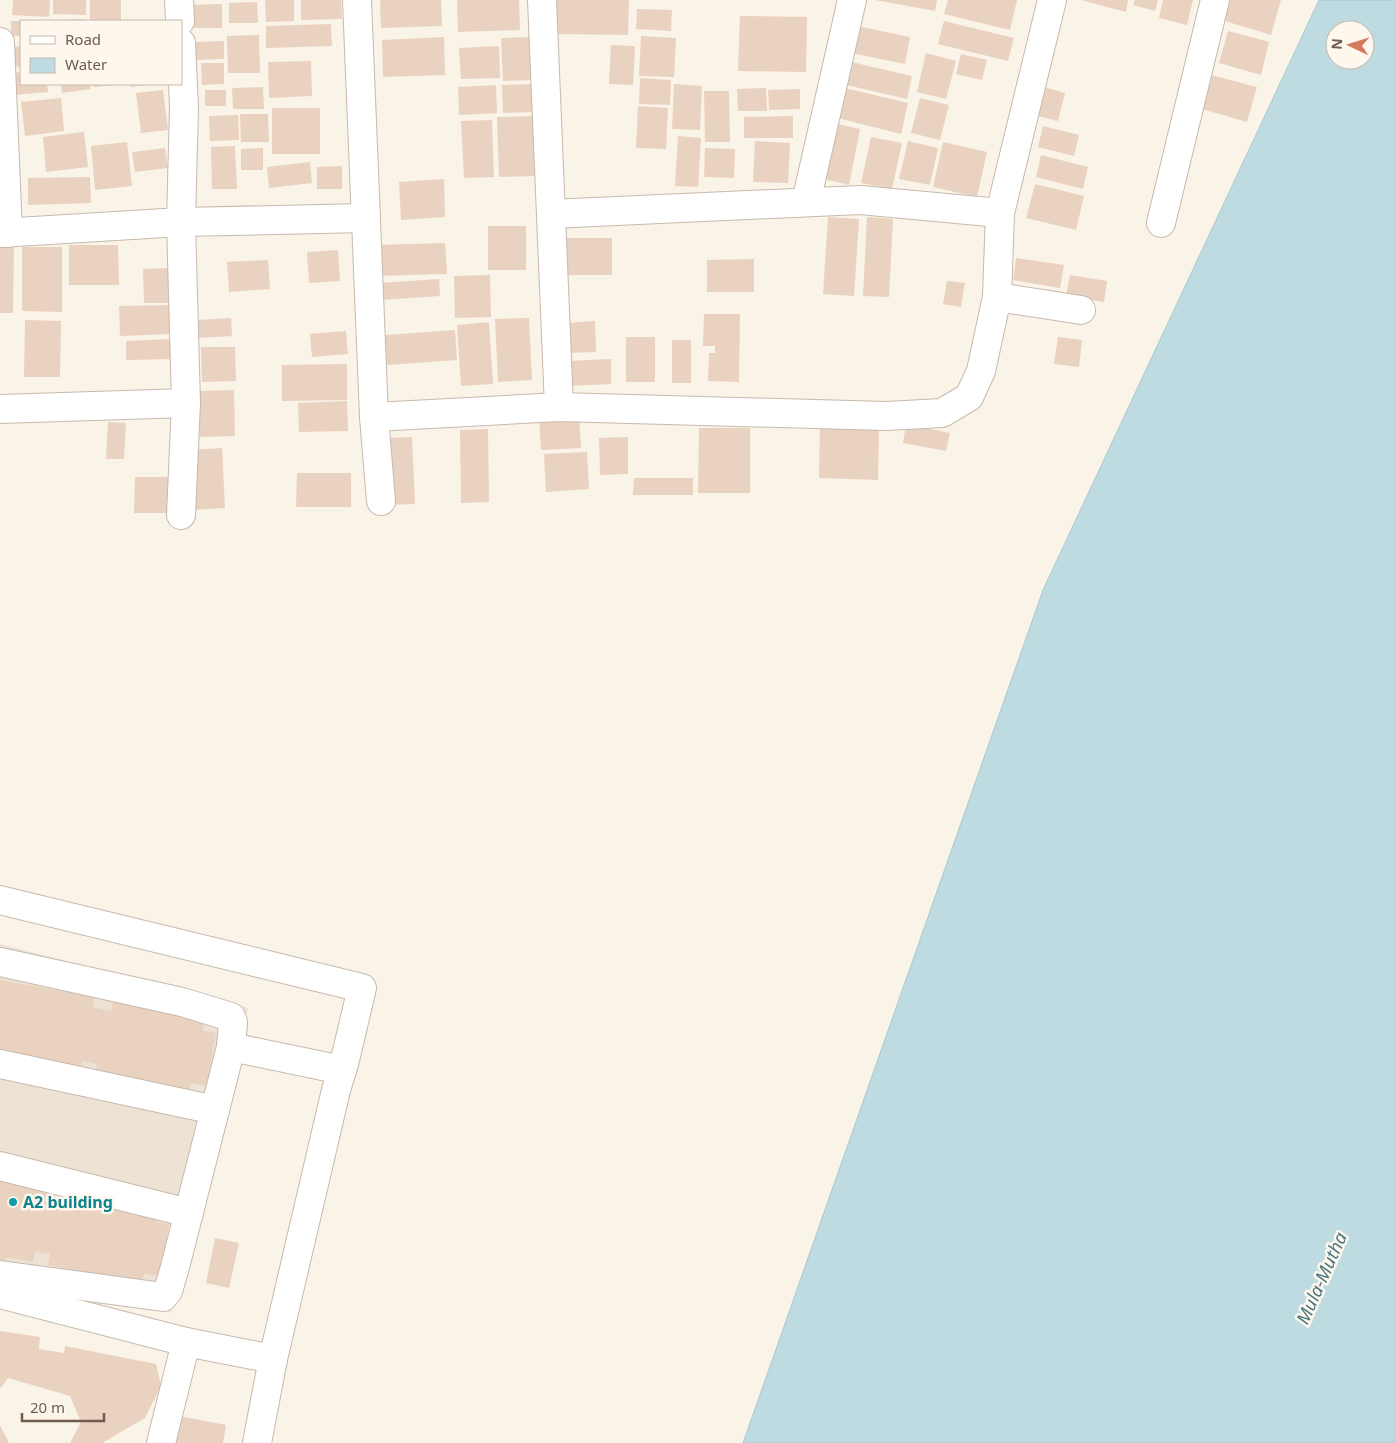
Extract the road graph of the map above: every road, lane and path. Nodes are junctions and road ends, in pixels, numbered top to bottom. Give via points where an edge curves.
1 (179, 0) edge
2 (357, 0) edge
3 (542, 0) edge
4 (846, 0) edge
5 (1052, 0) edge
6 (1214, 0) edge
7 (180, 20) edge
8 (0, 42) edge
9 (182, 64) edge
10 (806, 202) junction
11 (1000, 213) junction
12 (551, 214) junction
13 (366, 218) junction
14 (181, 222) junction
15 (1161, 223) dead end
16 (4, 233) edge
17 (997, 297) junction
18 (1081, 310) dead end
19 (186, 403) junction
20 (560, 407) junction
21 (0, 409) edge
22 (374, 418) junction
23 (381, 501) dead end
24 (181, 515) dead end
25 (0, 900) edge
26 (0, 962) edge
27 (231, 1047) junction
28 (0, 1064) edge
29 (342, 1070) junction
30 (215, 1110) junction
31 (0, 1166) edge
32 (189, 1213) junction
33 (0, 1275) edge
34 (0, 1294) edge
35 (186, 1342) junction
36 (273, 1359) junction
37 (161, 1443) edge
38 (257, 1443) edge

1 - 7 street
2 - 13 street
3 - 12 street
4 - 10 street
5 - 11 street
6 - 15 street
8 - 16 street
9 - 14 street
10 - 11 street via 860,200
10 - 12 street
11 - 17 street
12 - 20 street
13 - 14 street
13 - 22 street
14 - 16 street
14 - 19 street
17 - 18 street
17 - 20 street via 981,371 969,397 942,413 886,416
19 - 21 street
19 - 24 street
20 - 22 street
22 - 23 street
25 - 29 street via 362,988
26 - 27 street via 182,1002 231,1017
27 - 29 street
27 - 30 street
28 - 30 street
29 - 36 street
30 - 32 street
31 - 32 street
32 - 33 street via 168,1291 163,1297
34 - 35 street
35 - 36 street
35 - 37 street
36 - 38 street

